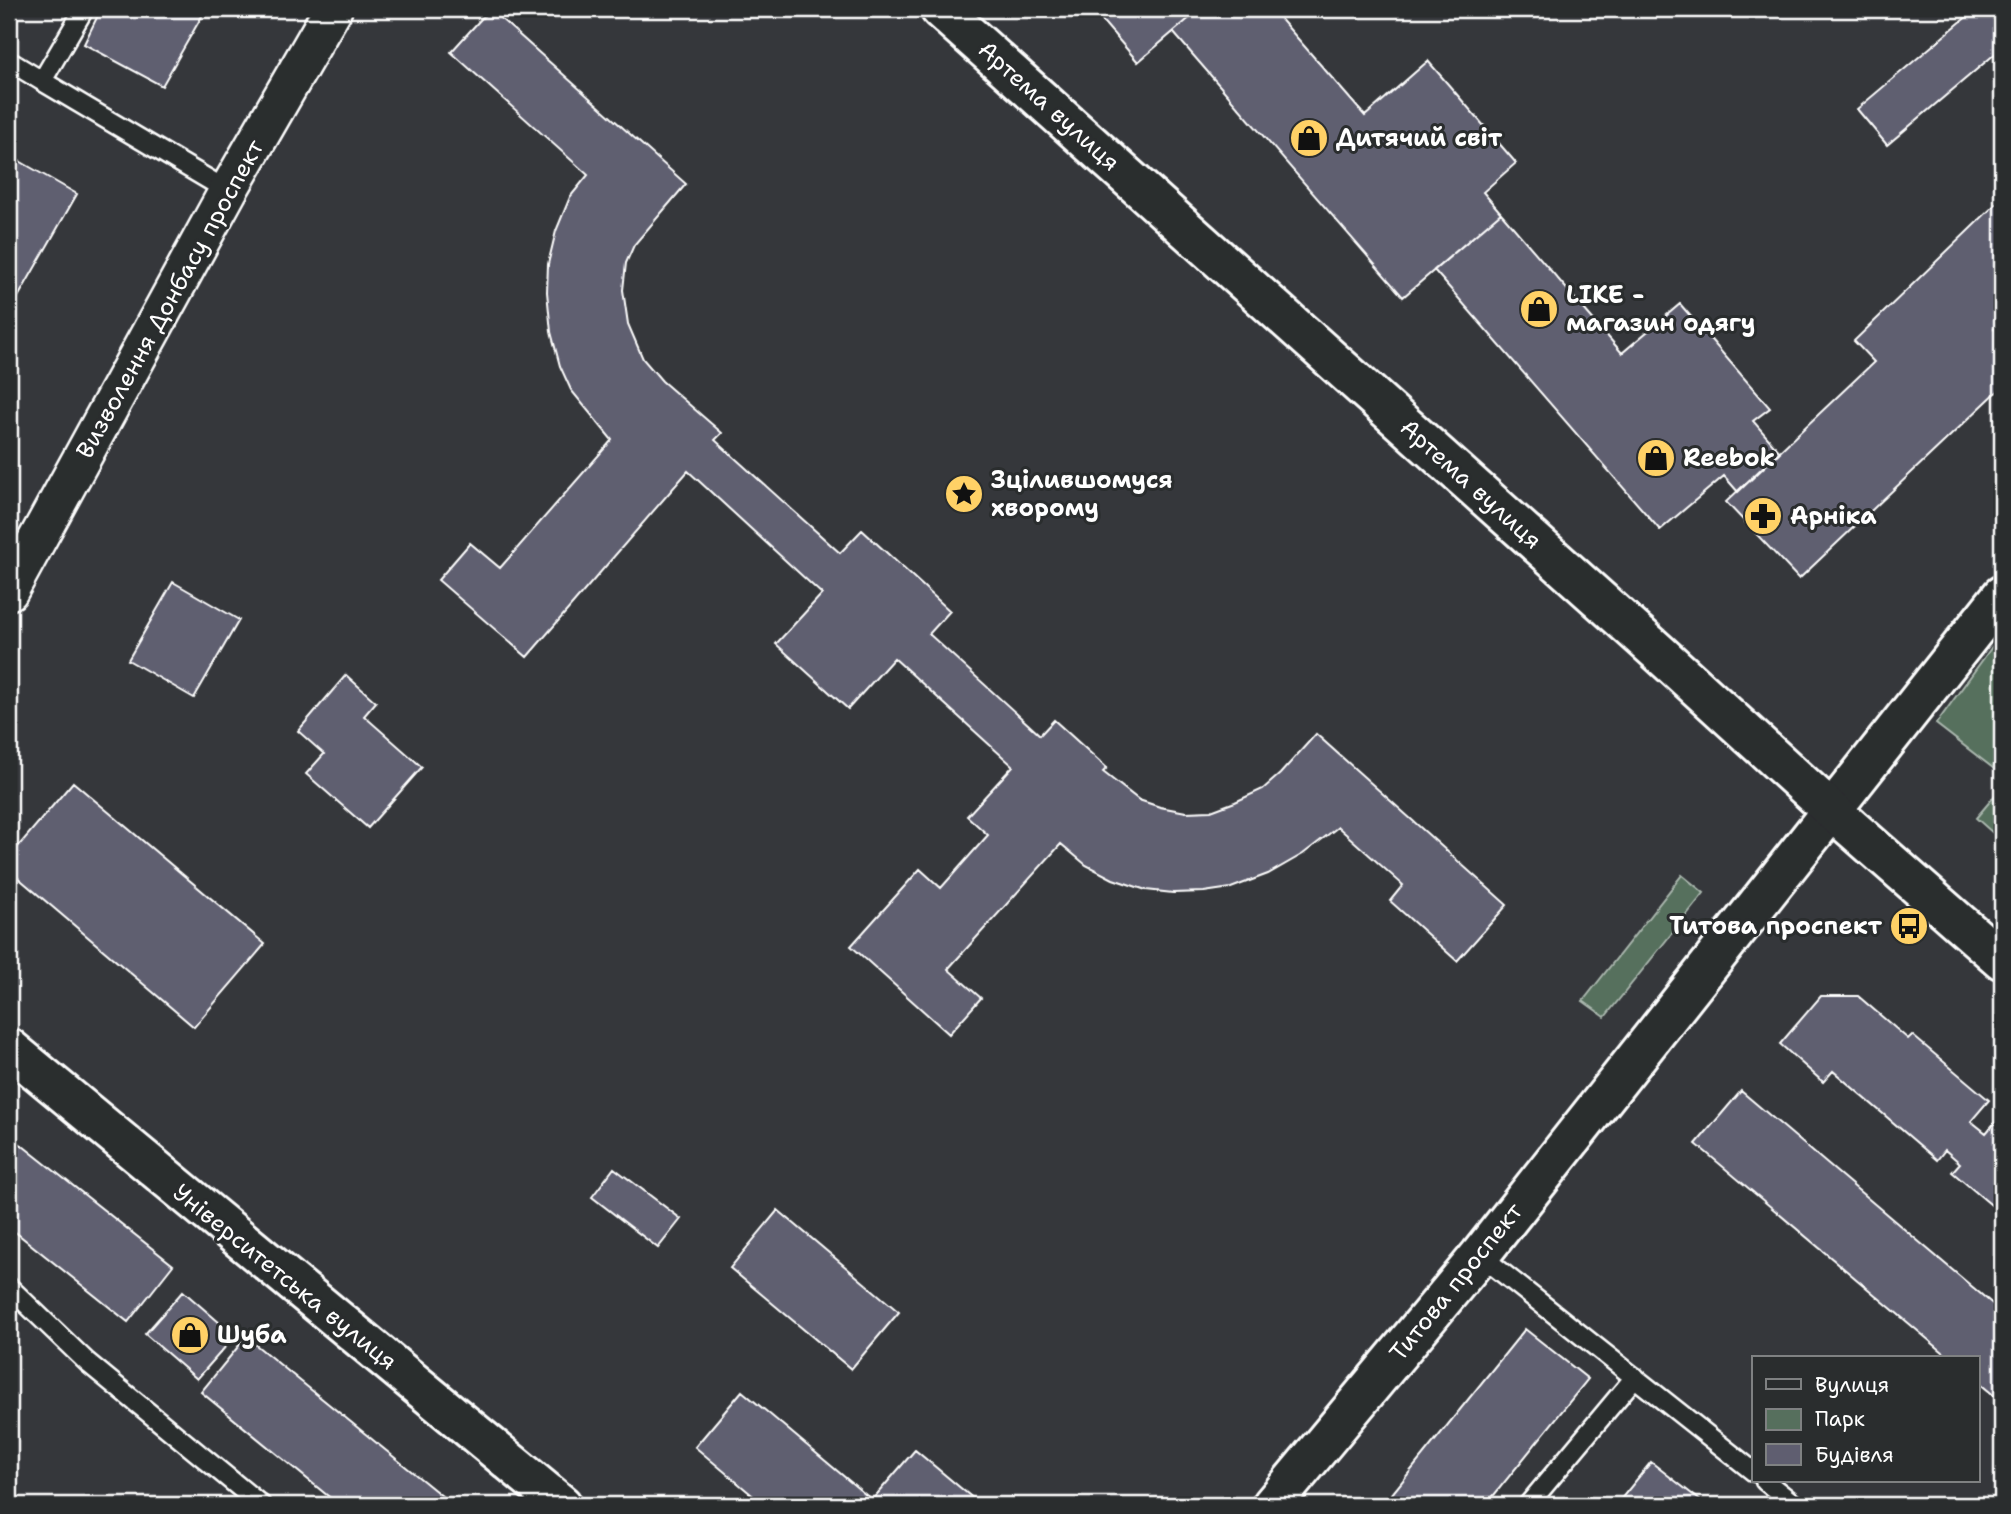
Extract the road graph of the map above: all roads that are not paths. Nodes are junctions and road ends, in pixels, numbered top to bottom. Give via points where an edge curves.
1 (84, 9) edge
2 (333, 9) edge
3 (940, 9) edge
4 (9, 61) edge
5 (42, 81) junction
6 (228, 191) junction
7 (9, 591) edge
8 (2002, 595) edge
9 (1831, 810) junction
10 (2002, 960) edge
11 (9, 1048) edge
12 (1480, 1255) junction
13 (9, 1287) edge
14 (1634, 1377) junction
15 (1752, 1470) edge
16 (1766, 1482) edge
17 (261, 1505) edge
18 (562, 1505) edge
19 (1272, 1505) edge
20 (1528, 1505) edge
21 (1795, 1505) edge

1 - 5 lane
2 - 6 street, Визволення Донбасу проспект
3 - 9 main road, Артема вулиця
4 - 5 lane
5 - 6 lane
6 - 7 street, Визволення Донбасу проспект
8 - 9 main road, Титова проспект
9 - 10 main road, Артема вулиця
9 - 12 main road, Титова проспект
11 - 18 main road, Університетська вулиця
12 - 14 lane
12 - 19 main road, Титова проспект
13 - 17 lane via 87,1362
14 - 15 lane
14 - 20 lane
16 - 21 lane

